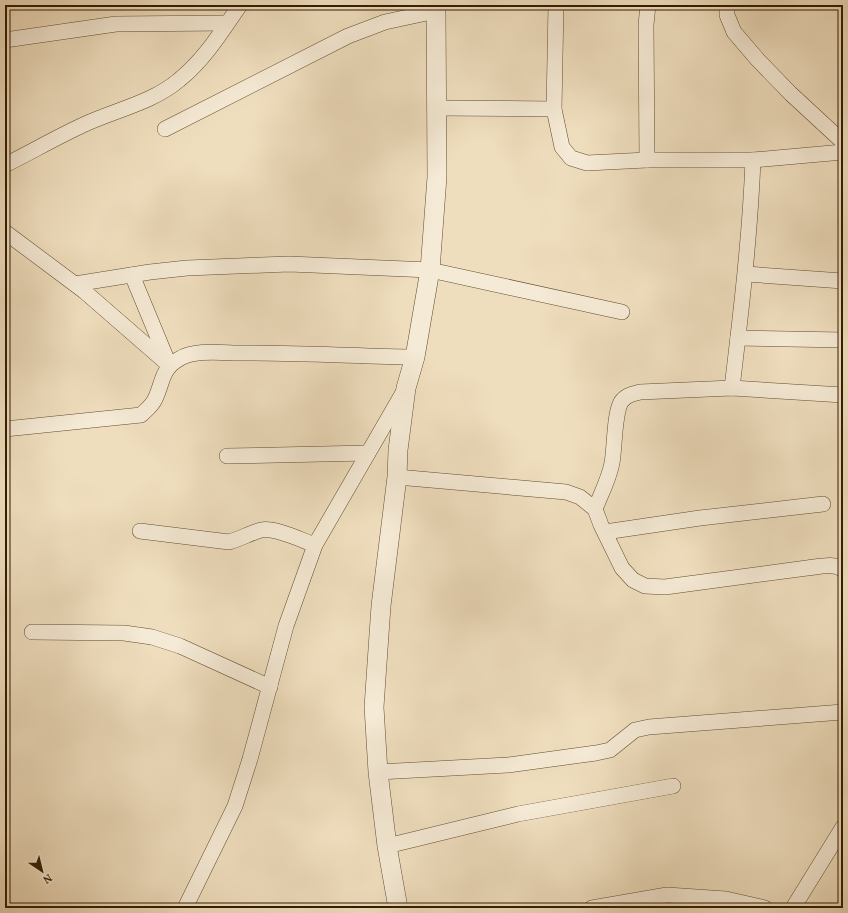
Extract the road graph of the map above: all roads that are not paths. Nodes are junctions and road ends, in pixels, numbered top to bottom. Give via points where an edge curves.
1 (240, 5) edge
2 (556, 5) edge
3 (648, 5) edge
4 (727, 5) edge
5 (435, 8) edge
6 (227, 23) junction
7 (5, 40) edge
8 (437, 108) junction
9 (554, 109) junction
10 (165, 129) dead end
11 (843, 142) edge
12 (843, 152) edge
13 (647, 160) junction
14 (753, 160) junction
15 (5, 165) edge
16 (5, 232) edge
17 (430, 270) junction
18 (746, 274) junction
19 (132, 275) junction
20 (843, 281) edge
21 (74, 284) junction
22 (622, 312) dead end
23 (738, 338) junction
24 (843, 340) edge
25 (415, 358) junction
26 (169, 365) junction
27 (406, 388) junction
28 (732, 388) junction
29 (843, 395) edge
30 (6, 425) edge
31 (368, 453) junction
32 (227, 456) dead end
33 (398, 477) junction
34 (823, 504) dead end
35 (595, 509) junction
36 (140, 531) dead end
37 (605, 532) junction
38 (315, 545) junction
39 (843, 570) edge
40 (32, 632) dead end
41 (270, 686) junction
42 (843, 712) edge
43 (378, 772) junction
44 (673, 786) dead end
45 (843, 827) edge
46 (387, 846) junction
47 (185, 908) edge
48 (398, 908) edge
49 (592, 908) edge
50 (765, 908) edge
51 (793, 908) edge

1 - 6 street
2 - 9 street
3 - 13 street
4 - 11 street via 727,15 734,32 791,94
5 - 8 street
5 - 10 street via 348,36
6 - 7 street via 116,24
6 - 15 street via 194,66 160,94 84,125
8 - 9 street
8 - 17 street via 437,177
9 - 13 street via 562,147 571,158 587,163
12 - 14 street
13 - 14 street
14 - 18 street
16 - 21 street
17 - 19 street via 289,264 187,268
17 - 22 street
17 - 25 street
18 - 20 street
18 - 23 street
19 - 21 street
19 - 26 street
21 - 26 street
23 - 24 street
23 - 28 street
25 - 26 street via 196,353
25 - 27 street
26 - 30 street via 155,400 141,415
27 - 31 street
27 - 33 street via 398,450
28 - 29 street
28 - 35 street via 629,394 622,402 612,463
31 - 32 street
31 - 38 street
33 - 35 street via 566,492 580,497
33 - 43 street via 381,606 374,707
34 - 37 street
35 - 37 street
36 - 38 street via 229,542 263,530 279,532
37 - 39 street via 622,568 633,580 646,586 665,587 821,566 840,567
38 - 41 street via 286,626
40 - 41 street via 152,637 180,646
41 - 47 street via 235,806
42 - 43 street via 635,730 610,750 508,765
43 - 46 street
44 - 46 street via 518,814
45 - 51 street
46 - 48 street
49 - 50 street via 667,895 726,899

